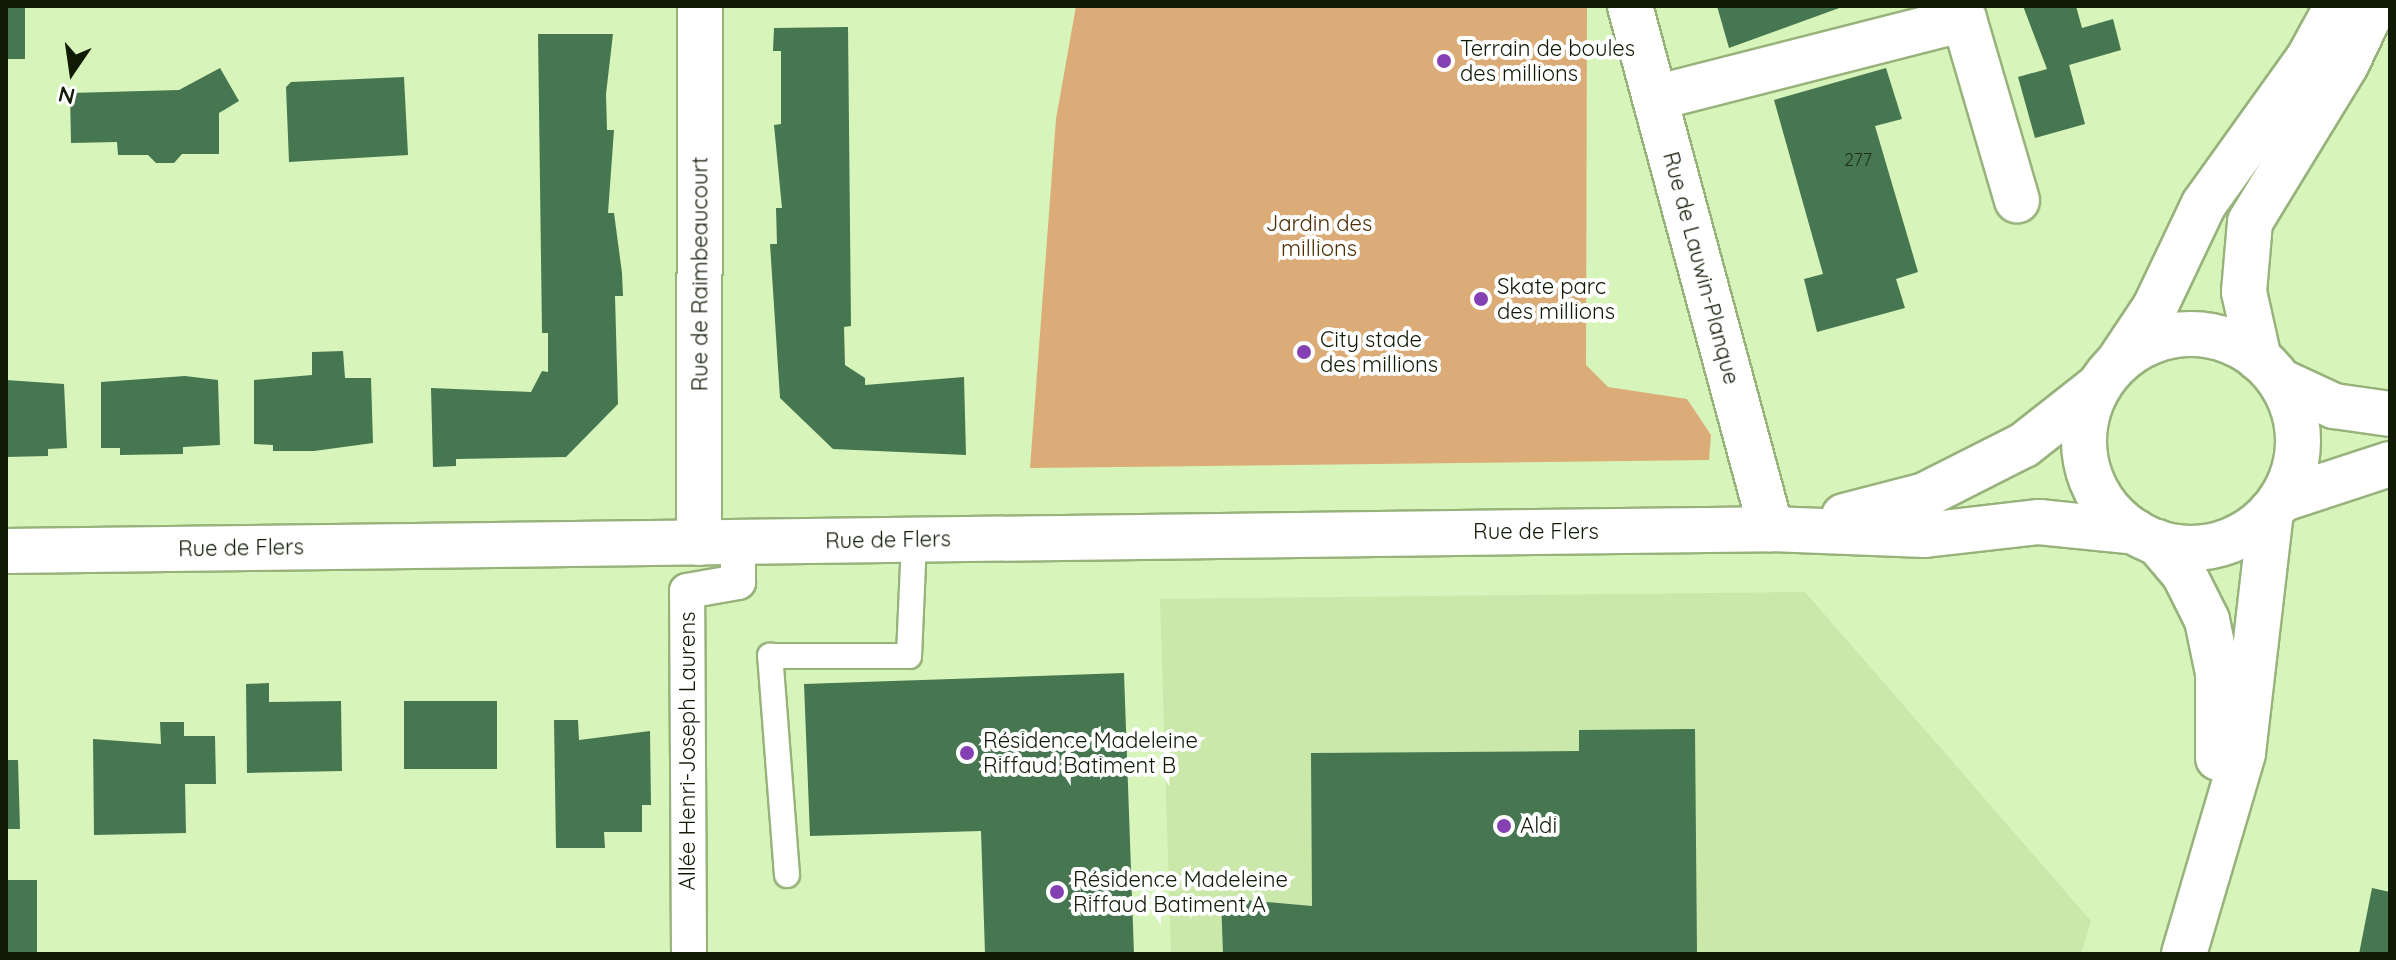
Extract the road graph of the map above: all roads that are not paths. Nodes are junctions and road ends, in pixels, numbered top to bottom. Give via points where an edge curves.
1 (700, 6) edge
2 (1630, 6) edge
3 (2337, 6) edge
4 (2374, 6) edge
5 (1655, 98) junction
6 (2017, 200) dead end
7 (2269, 370) junction
8 (2109, 374) junction
9 (2390, 414) edge
10 (2390, 464) edge
11 (2275, 506) junction
12 (1771, 529) junction
13 (2146, 537) junction
14 (914, 540) junction
15 (718, 543) junction
16 (6, 551) edge
17 (787, 875) dead end
18 (2190, 936) edge
19 (689, 954) edge

1 - 15 main road, Rue de Raimbeaucourt
2 - 5 main road, Rue de Lauwin-Planque
3 - 8 main road via 2308,59 2200,212 2155,307
4 - 7 main road via 2346,65 2250,222 2244,292
5 - 6 main road via 1964,19
5 - 12 main road, Rue de Lauwin-Planque
7 - 8 main road via 2233,342 2189,334 2144,344
7 - 9 main road via 2334,406
7 - 11 main road via 2298,440
8 - 12 main road, Rue de Flers via 2024,445 1925,495
8 - 13 main road via 2084,429 2089,474 2102,501
10 - 11 main road
11 - 13 main road via 2218,544 2188,548
11 - 18 main road via 2243,753
12 - 13 main road, Rue de Flers via 1925,535 2054,522
12 - 14 main road, Rue de Flers
13 - 18 main road via 2201,605 2218,673 2216,800
14 - 15 main road, Rue de Flers
14 - 17 lane via 909,656 770,656
15 - 16 main road, Rue de Flers
15 - 19 street, Allée Henri-Joseph Laurens via 738,582 687,591

